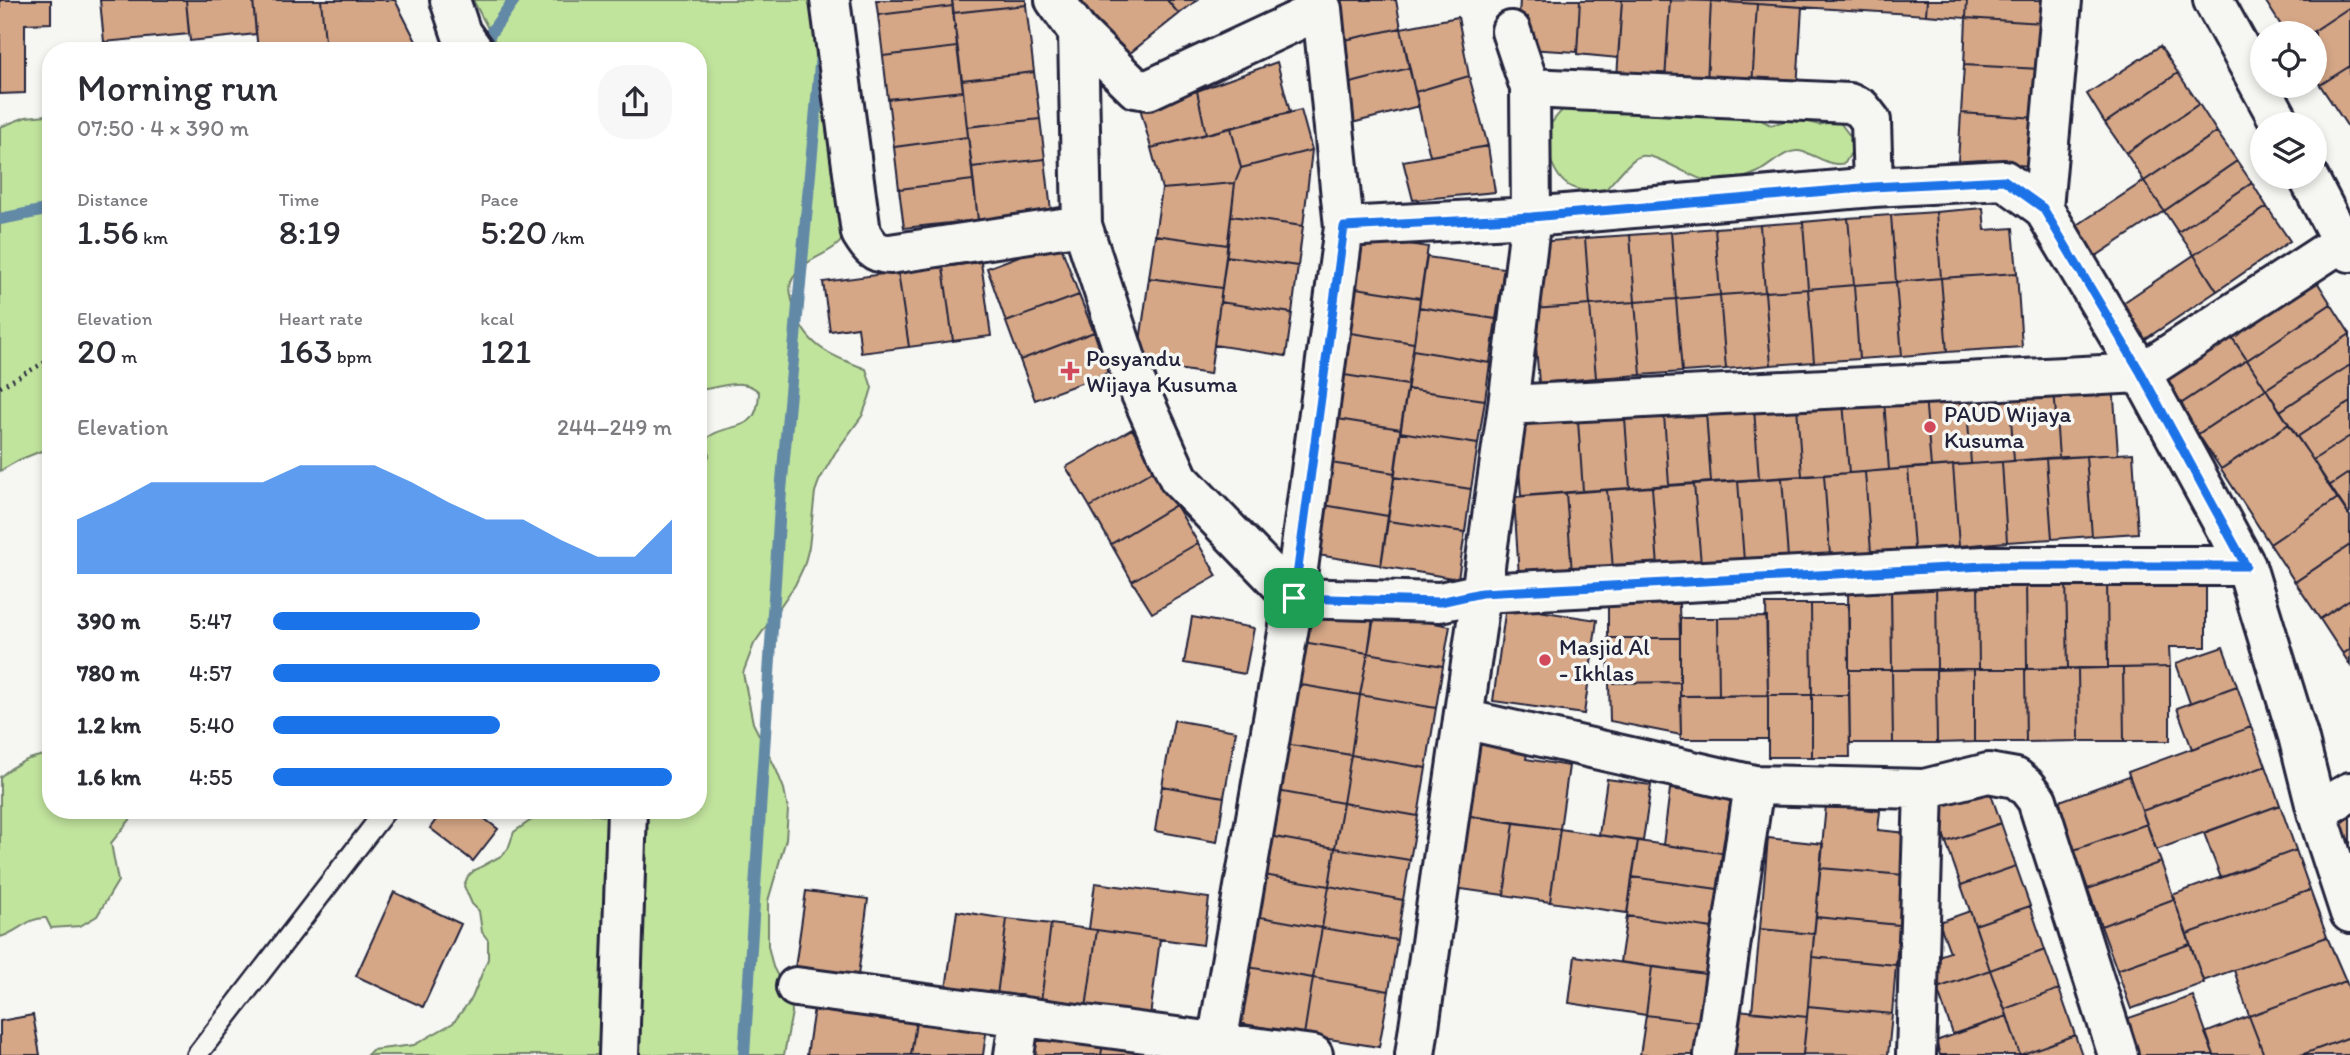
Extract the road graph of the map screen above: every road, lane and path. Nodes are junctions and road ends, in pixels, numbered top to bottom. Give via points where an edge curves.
1 (830, 0) edge
2 (1055, 0) edge
3 (2062, 0) edge
4 (2213, 0) edge
5 (1320, 5) edge
6 (1511, 31) dead end
7 (1078, 32) junction
8 (1530, 88) junction
9 (2274, 112) edge
10 (1873, 187) junction
11 (2315, 189) edge
12 (2043, 208) junction
13 (1531, 217) junction
14 (1082, 225) junction
15 (1344, 227) junction
16 (2346, 247) edge
17 (42, 364) edge
18 (2141, 373) junction
19 (0, 387) edge
20 (1508, 405) junction
21 (2246, 566) junction
22 (1481, 593) junction
23 (1294, 598) junction
24 (1463, 719) junction
25 (1754, 785) junction
26 (1924, 789) junction
27 (2350, 792) edge
28 (2317, 812) junction
29 (379, 819) edge
30 (627, 819) edge
31 (2350, 913) edge
32 (796, 986) dead end
33 (1020, 1016) junction
34 (1217, 1048) edge
35 (197, 1055) edge
36 (619, 1055) edge
37 (1014, 1055) edge
38 (1313, 1055) edge
39 (1415, 1055) edge
40 (1714, 1055) edge
41 (1916, 1055) edge
42 (2118, 1055) edge

1 - 14 street via 861,233 874,251 890,254
2 - 7 street
3 - 12 street
4 - 9 street
5 - 7 street via 1148,90 1135,88
5 - 15 street
6 - 8 street
7 - 14 street
8 - 10 street via 1849,103 1861,108 1871,121
8 - 13 street
10 - 12 street via 2004,180
10 - 13 street
11 - 16 street
12 - 18 street
13 - 15 street
13 - 20 street
14 - 23 street via 1128,365 1180,479
15 - 23 street
16 - 18 street
17 - 19 path
18 - 20 street
18 - 21 street
20 - 22 street
21 - 22 street via 1985,566
21 - 28 street
22 - 23 street via 1440,602
22 - 24 street
23 - 34 street
24 - 25 street
24 - 39 street
25 - 26 street
25 - 40 street
26 - 41 street
26 - 42 street via 1988,773 2016,778 2038,800
27 - 28 street
28 - 31 street
29 - 35 lane
30 - 36 street
32 - 33 street
33 - 34 street
33 - 37 street
34 - 38 street

